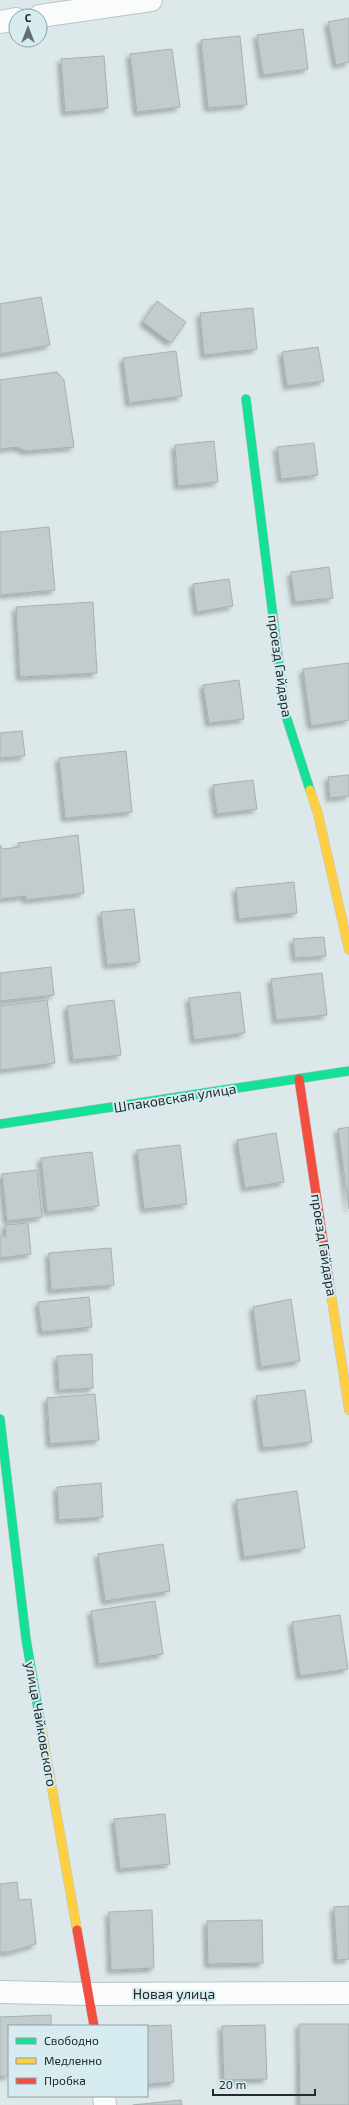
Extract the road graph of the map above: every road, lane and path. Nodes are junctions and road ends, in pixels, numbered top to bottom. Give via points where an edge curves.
1 (151, 0) edge
2 (48, 15) edge
3 (246, 399) dead end
4 (349, 950) edge
5 (349, 1071) edge
6 (298, 1079) junction
7 (0, 1124) edge
8 (349, 1410) edge
9 (0, 1419) edge
10 (0, 1992) edge
11 (90, 1994) junction
12 (349, 1994) edge
13 (94, 2025) edge

1 - 2 street
3 - 4 street, проезд Гайдара via 285,713 318,814
5 - 6 street, Шпаковская улица
6 - 7 street, Шпаковская улица
6 - 8 street, проезд Гайдара
9 - 11 street, улица Чайковского via 26,1639
10 - 11 street, Новая улица
11 - 12 street, Новая улица
11 - 13 street, улица Чайковского

